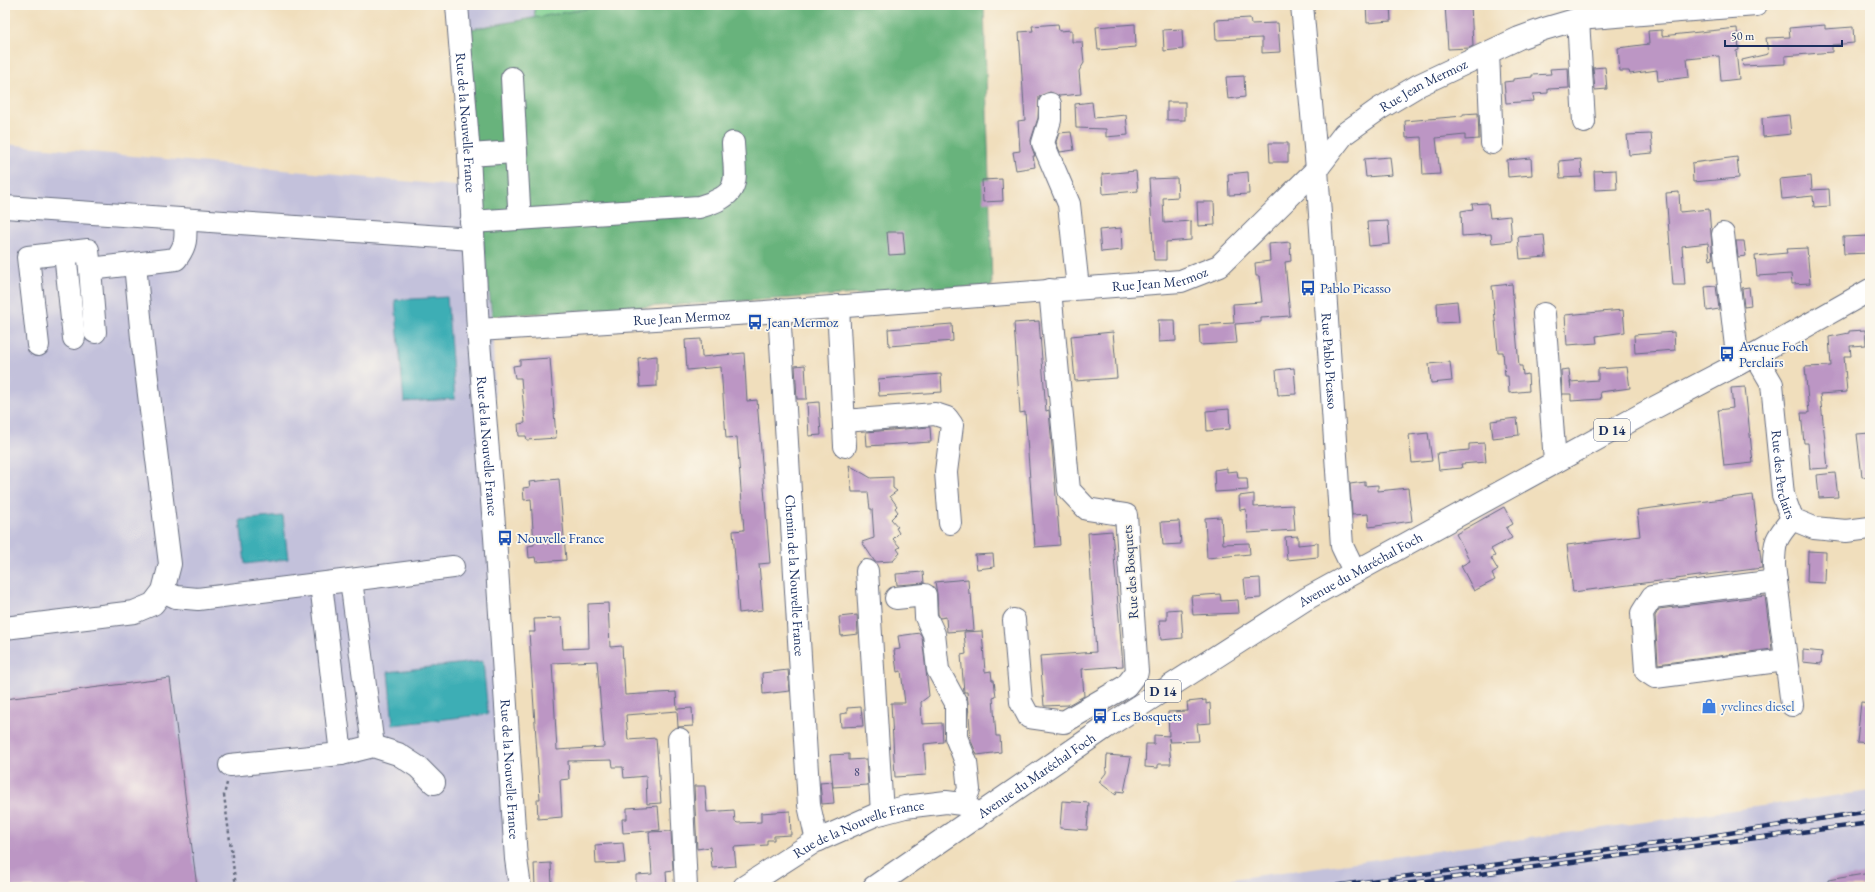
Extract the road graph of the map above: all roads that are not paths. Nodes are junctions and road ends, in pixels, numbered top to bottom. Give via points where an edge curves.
1 (457, 5) edge
2 (1302, 5) edge
3 (1756, 5) edge
4 (1735, 6) edge
5 (1578, 19) junction
6 (1488, 53) junction
7 (512, 78) dead end
8 (1050, 104) dead end
9 (1584, 122) dead end
10 (733, 143) dead end
11 (1492, 144) dead end
12 (516, 152) junction
13 (468, 155) junction
14 (1317, 169) junction
15 (519, 206) dead end
16 (5, 207) edge
17 (185, 220) junction
18 (472, 230) junction
19 (1723, 234) dead end
20 (65, 253) junction
21 (135, 264) junction
22 (90, 269) junction
23 (1078, 288) junction
24 (1050, 290) junction
25 (1870, 290) edge
26 (838, 306) junction
27 (779, 310) junction
28 (1544, 314) dead end
29 (478, 330) junction
30 (95, 332) dead end
31 (74, 338) dead end
32 (38, 345) dead end
33 (1747, 359) junction
34 (844, 421) junction
35 (845, 446) dead end
36 (1555, 462) junction
37 (1792, 518) junction
38 (950, 523) dead end
39 (1870, 528) edge
40 (453, 567) dead end
41 (867, 571) dead end
42 (1354, 571) junction
43 (351, 580) junction
44 (1776, 581) junction
45 (321, 584) junction
46 (163, 591) junction
47 (896, 598) dead end
48 (1014, 620) dead end
49 (5, 628) edge
50 (1786, 660) junction
51 (1792, 705) dead end
52 (679, 739) dead end
53 (373, 746) junction
54 (342, 754) junction
55 (230, 765) road end
56 (434, 783) dead end
57 (969, 811) junction
58 (882, 813) junction
59 (819, 840) junction
60 (520, 887) edge
61 (686, 887) edge
62 (744, 887) edge
63 (874, 887) edge

1 - 13 street, Rue de la Nouvelle France
2 - 14 street, Rue Pablo Picasso
3 - 4 street, Rue Jean Mermoz
4 - 5 street, Rue Jean Mermoz
5 - 6 street, Rue Jean Mermoz via 1544,29
5 - 9 street
6 - 11 street
6 - 14 street, Rue Jean Mermoz via 1419,85 1379,109 1344,134
7 - 12 street
8 - 23 street via 1050,120 1043,143 1069,204
10 - 18 street via 733,188 729,195 700,208
12 - 13 street
12 - 15 street
13 - 18 street, Rue de la Nouvelle France
14 - 23 street, Rue Jean Mermoz via 1219,266 1181,281
14 - 42 street, Rue Pablo Picasso via 1342,546
16 - 17 street
17 - 18 street
17 - 21 street via 184,249 176,259
18 - 29 street, Rue de la Nouvelle France
19 - 33 street
20 - 22 street via 88,250
20 - 31 street
20 - 32 street via 28,257
21 - 22 street
21 - 46 street via 170,564
22 - 30 street
23 - 24 street, Rue Jean Mermoz
24 - 26 street, Rue Jean Mermoz
24 - 48 street, Rue des Bosquets via 1069,490 1088,508 1126,515 1137,672 1126,686 1064,722 1029,717 1021,702
25 - 33 street, Avenue du Maréchal Foch / D 14
26 - 27 street, Rue Jean Mermoz
26 - 34 street
27 - 29 street, Rue Jean Mermoz
27 - 59 street, Chemin de la Nouvelle France via 808,805
28 - 36 street
29 - 60 street, Rue de la Nouvelle France
33 - 36 street, Avenue du Maréchal Foch / D 14
33 - 37 street, Rue des Perclairs via 1772,384 1783,495
34 - 35 street
34 - 38 street via 935,414 947,418 952,424 946,472
36 - 42 street, Avenue du Maréchal Foch / D 14
37 - 39 street, Rue des Perclairs via 1814,528 1846,531
37 - 44 street via 1774,545
40 - 43 street
41 - 58 street
42 - 57 street, Avenue du Maréchal Foch / D 14
43 - 45 street
43 - 53 street
44 - 50 street
44 - 50 street via 1652,598 1642,613 1646,671 1655,677
45 - 46 street via 198,599 176,597
45 - 54 street
46 - 49 street via 153,604 134,612
47 - 57 street via 925,595 926,617 934,634 938,670 956,703 956,737 966,762
50 - 51 street
52 - 61 street
53 - 54 street
53 - 56 street via 398,754 418,767
54 - 55 street
57 - 58 street, Rue de la Nouvelle France via 946,802
57 - 63 street, Avenue du Maréchal Foch / D 14
58 - 59 street, Rue de la Nouvelle France
59 - 62 street, Rue de la Nouvelle France

